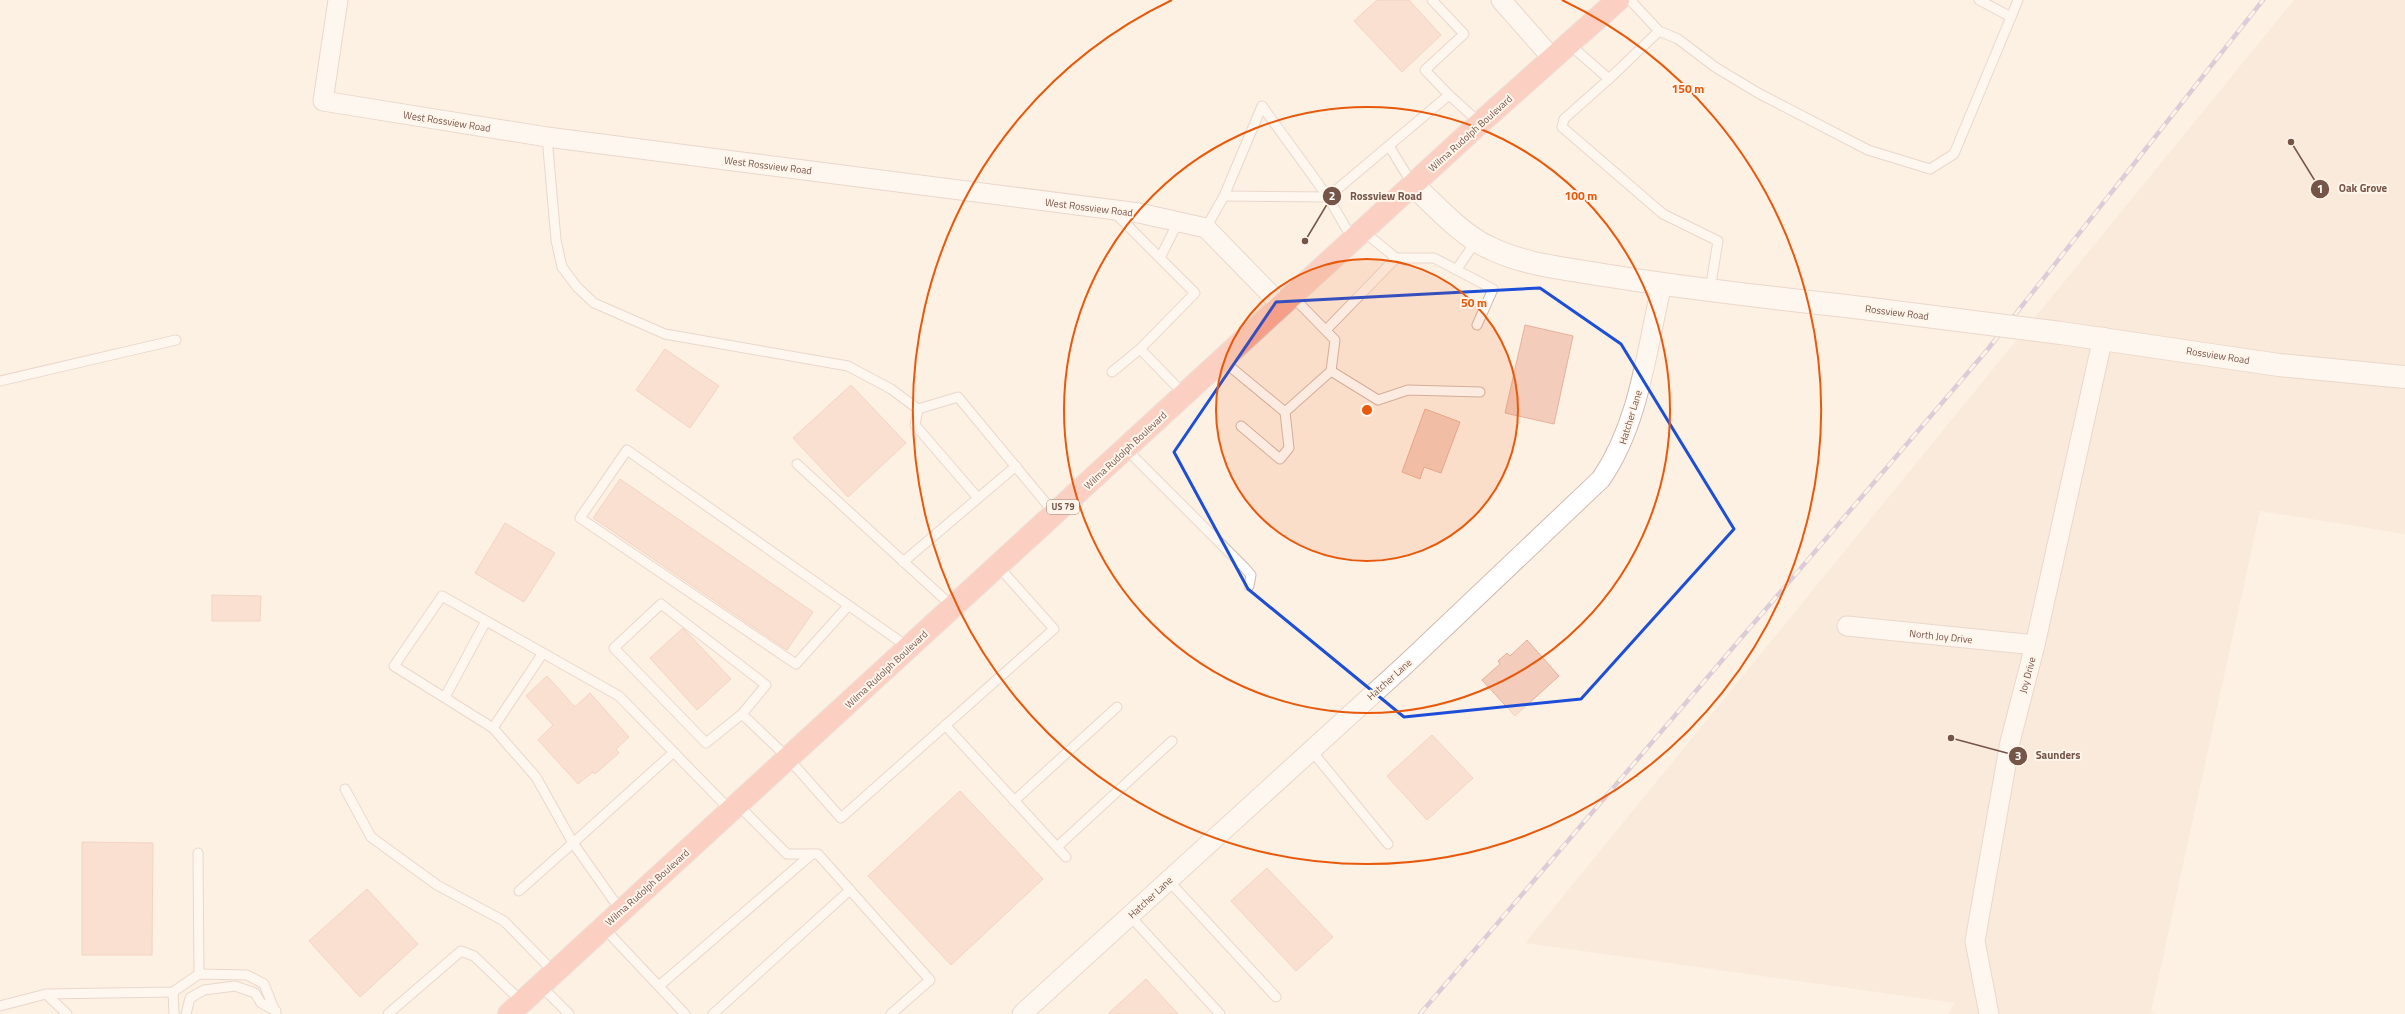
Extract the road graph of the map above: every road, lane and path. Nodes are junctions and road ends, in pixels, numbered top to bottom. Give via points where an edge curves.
1 (338, 0) edge
2 (1432, 0) edge
3 (1501, 0) edge
4 (1618, 0) edge
5 (1630, 0) edge
6 (1979, 0) edge
7 (2018, 0) edge
8 (2012, 17) junction
9 (1659, 31) junction
10 (1569, 44) junction
11 (1552, 59) junction
12 (1609, 79) junction
13 (1449, 95) junction
14 (1480, 123) junction
15 (547, 137) junction
16 (1389, 146) junction
17 (1413, 185) junction
18 (1224, 196) junction
19 (1328, 197) junction
20 (1111, 210) junction
21 (1178, 222) junction
22 (1206, 228) junction
23 (1358, 236) junction
24 (1477, 240) junction
25 (1161, 256) junction
26 (1396, 258) junction
27 (1456, 270) junction
28 (1662, 284) junction
29 (1710, 290) junction
30 (1287, 301) junction
31 (1477, 325) dead end
32 (1326, 330) junction
33 (2103, 337) junction
34 (176, 340) dead end
35 (1140, 349) junction
36 (1222, 360) junction
37 (1331, 371) junction
38 (1112, 372) dead end
39 (2405, 377) edge
40 (0, 381) edge
41 (1480, 392) dead end
42 (1185, 395) junction
43 (918, 409) junction
44 (1285, 412) junction
45 (1241, 426) dead end
46 (1126, 449) junction
47 (797, 464) dead end
48 (1016, 466) junction
49 (978, 498) junction
50 (1055, 514) junction
51 (903, 562) junction
52 (998, 566) junction
53 (1249, 586) dead end
54 (848, 606) junction
55 (953, 607) junction
56 (486, 621) junction
57 (1847, 626) dead end
58 (2035, 645) junction
59 (909, 648) junction
60 (543, 653) junction
61 (445, 697) junction
62 (1117, 707) dead end
63 (742, 714) junction
64 (945, 725) junction
65 (493, 728) junction
66 (1172, 741) dead end
67 (1311, 750) junction
68 (674, 752) junction
69 (788, 758) junction
70 (345, 789) dead end
71 (1014, 801) junction
72 (735, 808) junction
73 (573, 843) junction
74 (1388, 844) dead end
75 (1057, 847) junction
76 (198, 853) dead end
77 (812, 854) junction
78 (1066, 857) dead end
79 (1168, 880) junction
80 (850, 890) junction
81 (519, 891) dead end
82 (621, 911) junction
83 (1130, 916) junction
84 (603, 927) junction
85 (199, 974) junction
86 (547, 979) junction
87 (659, 986) junction
88 (173, 992) junction
89 (46, 994) junction
90 (1276, 997) dead end
91 (0, 1006) edge
92 (515, 1008) edge
93 (276, 1013) edge
94 (67, 1014) edge
95 (174, 1014) edge
96 (186, 1014) edge
97 (388, 1014) edge
98 (569, 1014) edge
99 (685, 1014) edge
100 (713, 1014) edge
101 (891, 1014) edge
102 (1022, 1014) edge
103 (1220, 1014) edge
104 (1989, 1014) edge

1 - 15 street, West Rossview Road via 323,101
2 - 13 lane via 1464,34 1425,70
3 - 11 street
4 - 10 highway, Wilma Rudolph Boulevard / US 79
5 - 9 lane
6 - 8 lane
7 - 8 lane
8 - 9 lane via 1954,154 1930,169 1868,150 1758,93 1714,67 1678,39
9 - 12 lane
10 - 11 highway, Wilma Rudolph Boulevard / US 79
10 - 12 lane
11 - 14 highway, Wilma Rudolph Boulevard / US 79
12 - 29 lane via 1564,119 1562,127 1663,214 1718,241
13 - 14 lane
13 - 16 lane
14 - 17 highway, Wilma Rudolph Boulevard / US 79
15 - 20 street, West Rossview Road
15 - 43 lane via 556,240 562,267 577,287 594,303 665,334 848,366 891,389
16 - 17 lane
16 - 19 lane
17 - 23 highway, Wilma Rudolph Boulevard / US 79
17 - 24 street, Rossview Road via 1444,215
18 - 19 lane
18 - 19 lane via 1262,106
18 - 22 lane
19 - 23 lane
20 - 21 street, West Rossview Road
20 - 25 lane
21 - 22 street, West Rossview Road
21 - 25 lane
22 - 30 street
23 - 26 lane
23 - 30 highway, Wilma Rudolph Boulevard / US 79
24 - 27 lane
24 - 28 street, Rossview Road via 1488,248 1522,261
25 - 35 lane via 1195,293
26 - 27 lane via 1434,258
26 - 32 lane
27 - 31 lane via 1493,289
28 - 29 street, Rossview Road
28 - 67 street, Hatcher Lane via 1637,398 1626,435 1615,459 1601,479 1412,659
29 - 33 street, Rossview Road, bridge
30 - 32 lane
30 - 36 highway, Wilma Rudolph Boulevard / US 79
32 - 37 lane via 1336,340
33 - 39 street, Rossview Road via 2280,365
33 - 58 street, Joy Drive
34 - 40 lane
35 - 38 lane
35 - 42 lane
36 - 42 highway, Wilma Rudolph Boulevard / US 79
36 - 44 lane
37 - 41 lane via 1378,400 1408,390
37 - 44 lane
42 - 46 highway, Wilma Rudolph Boulevard / US 79
43 - 48 lane via 958,397
43 - 49 lane via 915,424
44 - 45 lane via 1289,448 1280,459
46 - 50 highway, Wilma Rudolph Boulevard / US 79
46 - 53 lane via 1245,568 1251,575
47 - 51 lane
48 - 49 lane
48 - 50 lane
49 - 51 lane
50 - 52 highway, Wilma Rudolph Boulevard / US 79
51 - 55 lane
52 - 55 highway, Wilma Rudolph Boulevard / US 79
52 - 64 lane via 1054,629
54 - 54 lane via 627,450 580,518 796,664
54 - 59 lane
55 - 59 highway, Wilma Rudolph Boulevard / US 79
56 - 60 lane
56 - 61 lane
56 - 61 lane via 442,596 394,666
57 - 58 street, North Joy Drive
58 - 104 street, Joy Drive via 2010,742 1975,942
59 - 69 highway, Wilma Rudolph Boulevard / US 79
60 - 65 lane
60 - 68 lane via 619,696
61 - 65 lane
62 - 71 lane
63 - 63 lane via 706,743 614,648 661,604 766,685
63 - 69 lane
64 - 69 lane via 841,818
64 - 71 lane
65 - 73 lane via 536,777
66 - 75 lane
67 - 74 lane
67 - 79 street, Hatcher Lane
68 - 72 lane
68 - 73 lane
69 - 72 highway, Wilma Rudolph Boulevard / US 79
70 - 86 lane via 371,837 437,885 504,921
71 - 75 lane
72 - 77 lane via 787,854
72 - 82 highway, Wilma Rudolph Boulevard / US 79
73 - 81 lane
73 - 82 lane
75 - 78 lane
76 - 85 lane
77 - 80 lane via 818,854
77 - 87 lane
79 - 83 street, Hatcher Lane
79 - 90 lane
80 - 100 lane
80 - 101 lane via 930,980
82 - 84 highway, Wilma Rudolph Boulevard / US 79
83 - 102 street, Hatcher Lane
83 - 103 lane
84 - 86 highway, Wilma Rudolph Boulevard / US 79
84 - 87 lane
85 - 88 lane
85 - 93 lane via 247,975 264,984
86 - 92 highway, Wilma Rudolph Boulevard / US 79
86 - 98 lane
87 - 99 lane
88 - 89 lane
88 - 95 lane
89 - 91 lane
89 - 94 lane
92 - 97 lane via 474,956 461,951
93 - 96 lane via 261,1003 255,993 235,986 204,990 190,998

